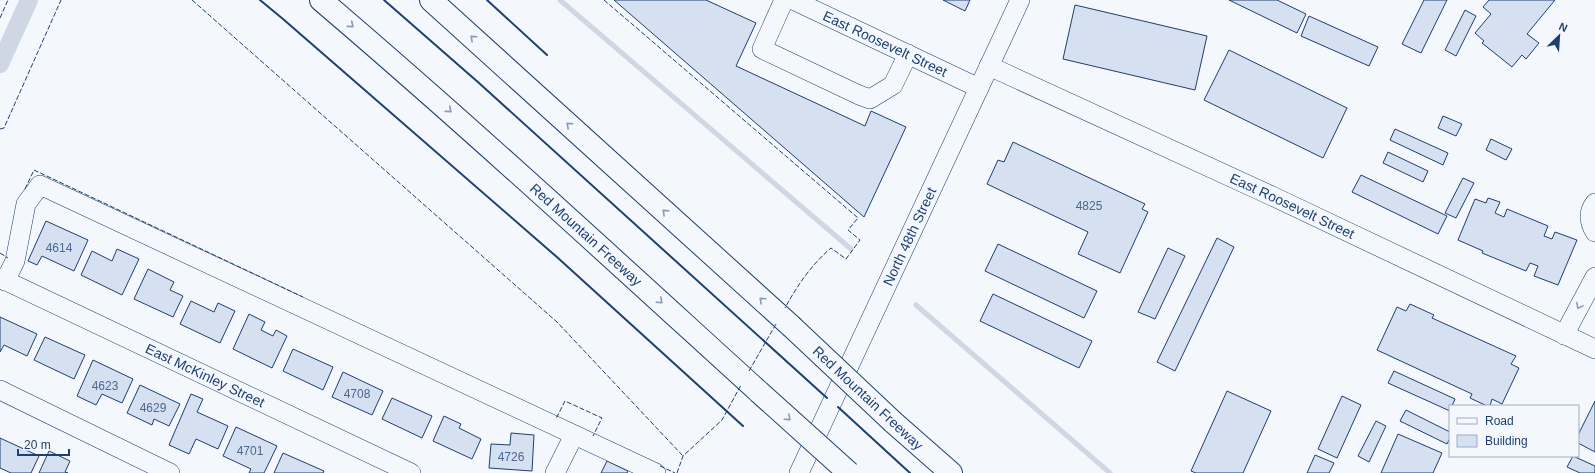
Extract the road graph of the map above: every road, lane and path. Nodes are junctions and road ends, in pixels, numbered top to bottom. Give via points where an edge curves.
1 (321, 0) edge
2 (431, 0) edge
3 (784, 0) edge
4 (792, 0) edge
5 (1020, 0) edge
6 (908, 54) junction
7 (989, 66) junction
8 (979, 88) junction
9 (1595, 203) edge
10 (1595, 232) edge
11 (1595, 277) edge
12 (2, 279) edge
13 (1564, 335) junction
14 (1593, 342) edge
15 (0, 390) edge
16 (574, 435) junction
17 (170, 473) edge
18 (411, 473) edge
19 (556, 473) edge
20 (656, 473) edge
21 (799, 473) edge
22 (849, 473) edge
23 (951, 473) edge

1 -> 22 highway, Red Mountain Freeway, bridge via 500,155
23 -> 2 highway, Red Mountain Freeway, bridge
3 - 6 street via 762,49 864,97 870,99 893,85
4 - 6 street, East Roosevelt Street
5 - 7 street, North 48th Street
6 - 8 street, East Roosevelt Street
7 - 8 street, North 48th Street
7 - 13 street, East Roosevelt Street via 1272,196
8 - 21 street, North 48th Street
9 - 10 street via 1590,217
11 -> 13 street
12 - 16 street via 15,261 26,204 40,185
12 - 18 street, East McKinley Street
13 - 14 street, East Roosevelt Street
15 - 17 street
16 - 19 street
16 - 20 street

